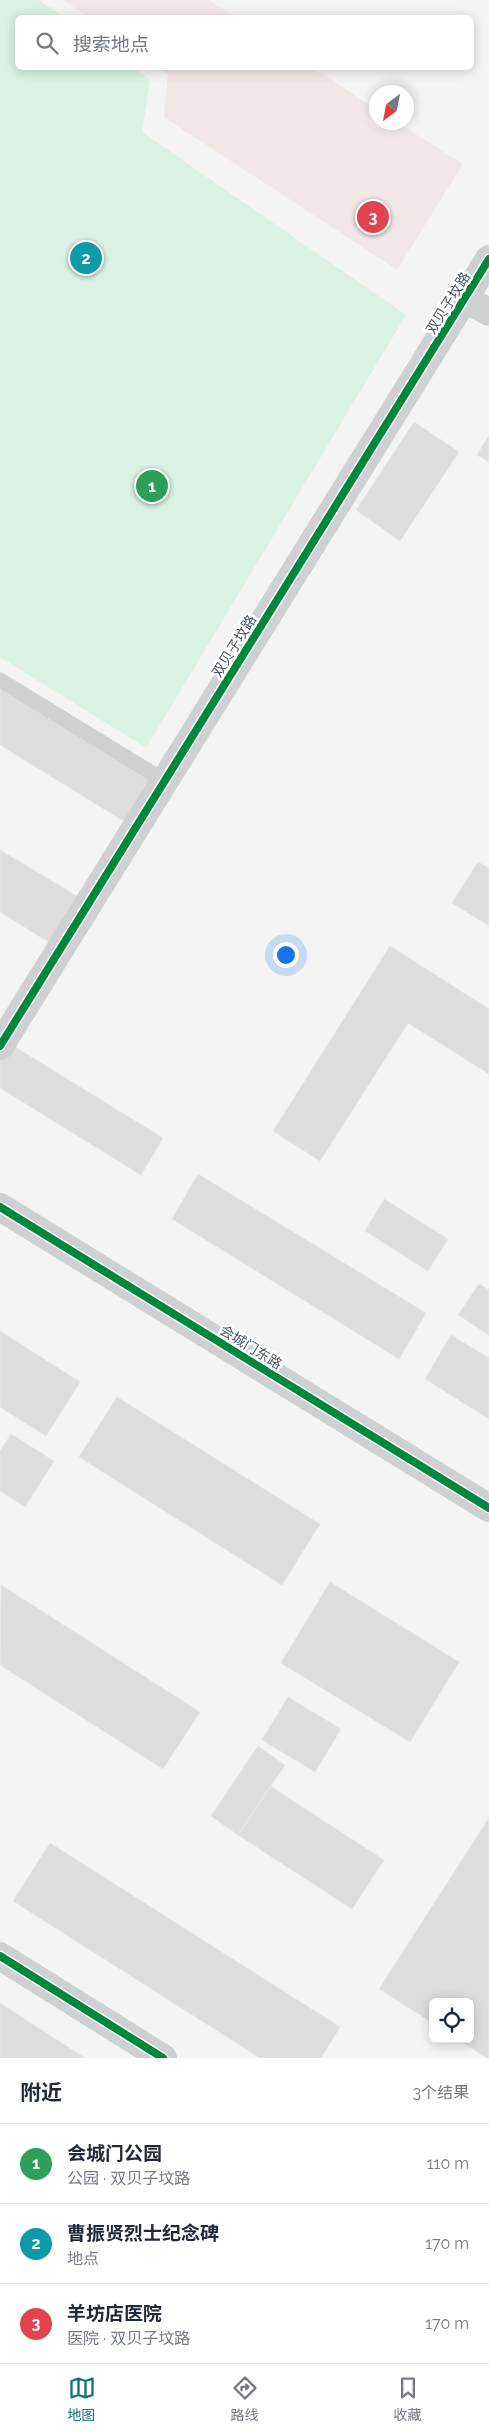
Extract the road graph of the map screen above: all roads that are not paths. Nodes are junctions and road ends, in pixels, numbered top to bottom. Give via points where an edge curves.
1 (489, 260) edge
2 (465, 298) junction
3 (489, 312) edge
4 (0, 680) edge
5 (164, 781) junction
6 (0, 1046) edge
7 (0, 1207) edge
8 (489, 1508) edge
9 (0, 1956) edge
10 (163, 2058) edge

1 - 2 street, 双贝子坟路
2 - 3 street
2 - 5 street, 双贝子坟路
4 - 5 lane
5 - 6 street, 双贝子坟路
7 - 8 street, 会城门东路
9 - 10 street

